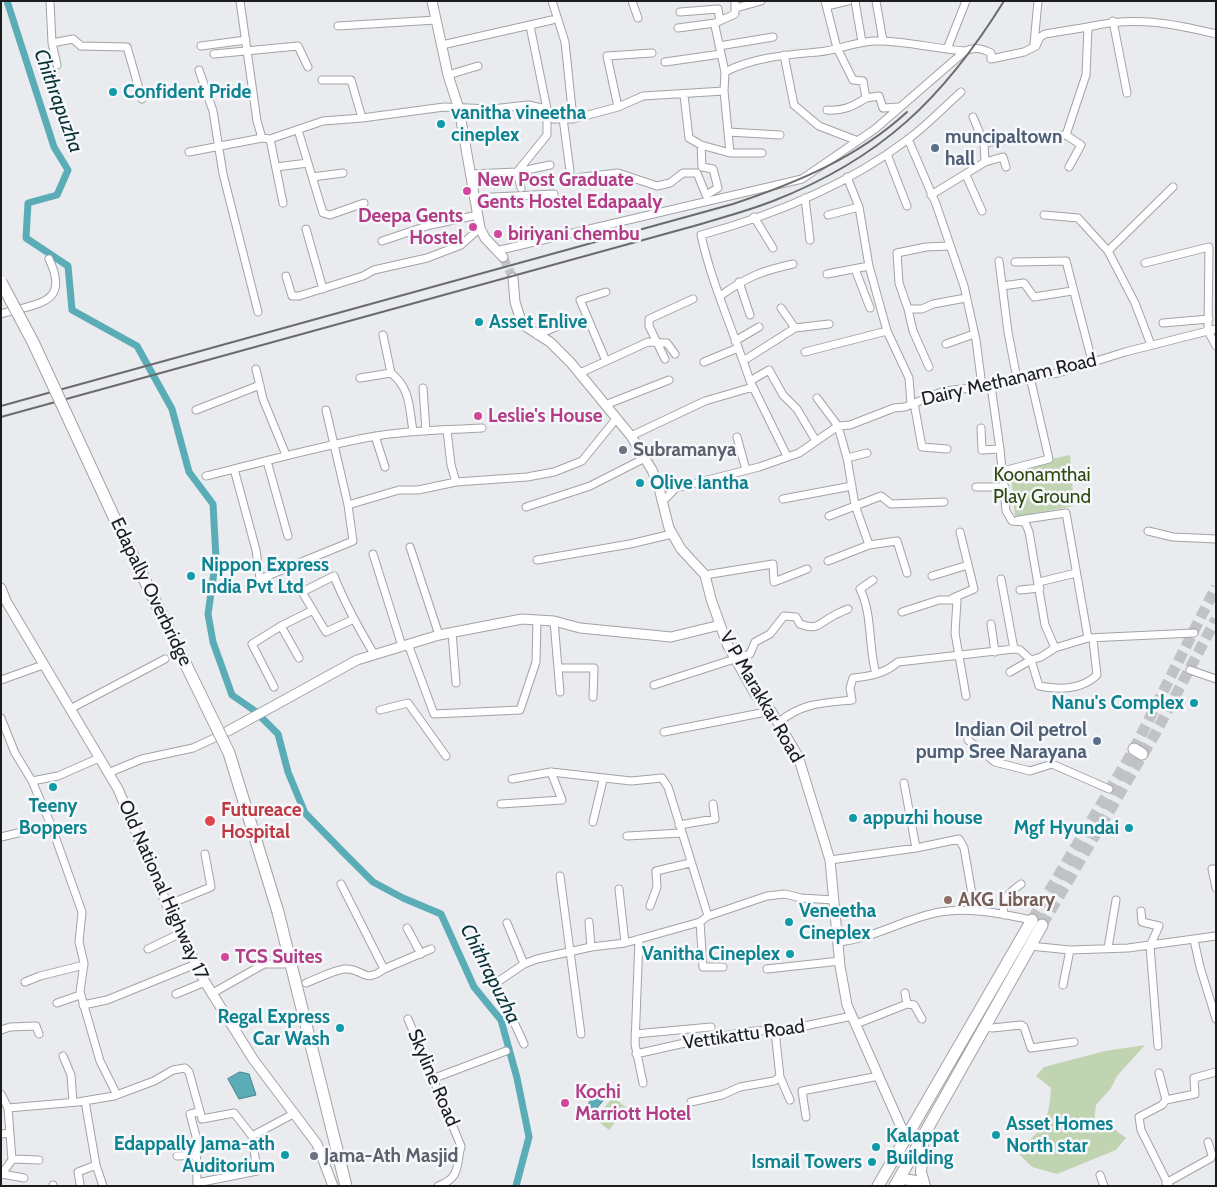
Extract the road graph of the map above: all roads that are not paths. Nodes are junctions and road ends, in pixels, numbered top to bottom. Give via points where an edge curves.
1 (50, 1) edge
2 (240, 1) edge
3 (432, 1) edge
4 (552, 1) edge
5 (632, 1) edge
6 (761, 1) edge
7 (848, 1) edge
8 (855, 1) edge
9 (876, 1) edge
10 (966, 1) edge
11 (1038, 1) edge
12 (735, 4) edge
13 (826, 4) edge
14 (680, 12) dead end
15 (638, 18) dead end
16 (436, 20) junction
17 (552, 20) dead end
18 (1113, 21) junction
19 (717, 22) junction
20 (338, 26) dead end
21 (530, 26) junction
22 (1088, 27) junction
23 (678, 28) dead end
24 (1216, 34) edge
25 (773, 37) dead end
26 (246, 40) junction
27 (883, 41) junction
28 (862, 42) junction
29 (52, 43) junction
30 (442, 45) junction
31 (201, 46) dead end
32 (1034, 47) junction
33 (837, 48) junction
34 (947, 49) junction
35 (248, 50) junction
36 (720, 50) junction
37 (964, 52) junction
38 (652, 53) dead end
39 (214, 54) dead end
40 (784, 55) junction
41 (665, 62) dead end
42 (57, 65) dead end
43 (478, 66) dead end
44 (308, 67) dead end
45 (200, 70) dead end
46 (725, 72) junction
47 (448, 75) junction
48 (322, 80) dead end
49 (724, 91) junction
50 (961, 92) dead end
51 (1127, 93) dead end
52 (684, 95) junction
53 (866, 98) junction
54 (142, 99) dead end
55 (618, 107) junction
56 (900, 107) junction
57 (459, 109) junction
58 (547, 109) junction
59 (827, 110) dead end
60 (973, 117) dead end
61 (362, 118) junction
62 (563, 118) junction
63 (573, 119) junction
64 (298, 130) junction
65 (728, 132) junction
66 (780, 135) dead end
67 (1066, 135) junction
68 (262, 138) junction
69 (270, 139) junction
70 (908, 139) junction
71 (858, 141) junction
72 (984, 143) junction
73 (701, 145) junction
74 (218, 146) junction
75 (189, 152) dead end
76 (730, 153) junction
77 (762, 153) dead end
78 (887, 154) junction
79 (985, 162) junction
80 (308, 163) junction
81 (550, 165) dead end
82 (276, 167) junction
83 (1006, 167) dead end
84 (1069, 167) dead end
85 (570, 171) dead end
86 (517, 172) junction
87 (343, 173) dead end
88 (470, 174) junction
89 (966, 175) junction
90 (312, 177) junction
91 (848, 177) junction
92 (566, 180) dead end
93 (1173, 187) dead end
94 (521, 188) dead end
95 (554, 194) dead end
96 (931, 195) junction
97 (474, 198) junction
98 (805, 198) junction
99 (283, 203) dead end
100 (364, 203) dead end
101 (907, 206) dead end
102 (859, 207) junction
103 (982, 211) dead end
104 (478, 215) junction
105 (828, 215) dead end
106 (1044, 215) dead end
107 (754, 217) junction
108 (480, 228) junction
109 (306, 229) dead end
110 (382, 240) dead end
111 (810, 240) dead end
112 (949, 246) junction
113 (773, 248) dead end
114 (1108, 251) junction
115 (500, 254) joint
116 (49, 259) dead end
117 (998, 261) dead end
118 (1015, 262) dead end
119 (1145, 263) dead end
120 (793, 264) dead end
121 (868, 266) junction
122 (855, 269) junction
123 (827, 274) dead end
124 (286, 276) dead end
125 (513, 278) tunnel mouth
126 (1, 282) edge
127 (739, 282) junction
128 (1002, 286) junction
129 (323, 289) junction
130 (1072, 291) junction
131 (606, 292) dead end
132 (720, 296) junction
133 (693, 298) dead end
134 (966, 298) junction
135 (782, 308) dead end
136 (870, 308) dead end
137 (908, 309) junction
138 (258, 312) dead end
139 (1, 314) edge
140 (750, 315) dead end
141 (1208, 320) junction
142 (567, 322) dead end
143 (1163, 323) dead end
144 (830, 324) dead end
145 (759, 328) dead end
146 (795, 328) junction
147 (1212, 330) edge
148 (887, 332) junction
149 (537, 334) junction
150 (974, 334) junction
151 (383, 335) dead end
152 (656, 342) junction
153 (946, 344) dead end
154 (736, 345) junction
155 (1151, 345) junction
156 (1216, 346) edge
157 (805, 352) dead end
158 (675, 354) dead end
159 (665, 359) dead end
160 (606, 361) junction
161 (744, 361) junction
162 (1092, 361) junction
163 (704, 362) dead end
164 (929, 367) dead end
165 (256, 370) dead end
166 (391, 373) junction
167 (580, 373) junction
168 (1030, 377) junction
169 (360, 378) dead end
170 (1017, 379) junction
171 (669, 380) dead end
172 (751, 384) junction
173 (260, 385) junction
174 (982, 386) junction
175 (991, 386) junction
176 (424, 388) dead end
177 (817, 398) dead end
178 (913, 403) junction
179 (605, 404) junction
180 (196, 410) dead end
181 (326, 410) dead end
182 (616, 419) junction
183 (838, 426) junction
184 (482, 428) dead end
185 (982, 428) dead end
186 (447, 430) junction
187 (413, 431) junction
188 (426, 431) junction
189 (375, 436) junction
190 (630, 436) junction
191 (737, 437) dead end
192 (816, 440) junction
193 (332, 446) junction
194 (947, 449) dead end
195 (1000, 449) junction
196 (286, 454) junction
197 (867, 454) dead end
198 (787, 456) junction
199 (644, 458) junction
200 (847, 458) junction
201 (267, 461) junction
202 (385, 467) dead end
203 (234, 469) junction
204 (746, 470) junction
205 (1003, 471) junction
206 (206, 476) dead end
207 (456, 482) junction
208 (852, 486) junction
209 (976, 487) dead end
210 (1005, 487) junction
211 (783, 499) dead end
212 (662, 502) junction
213 (944, 502) dead end
214 (348, 505) junction
215 (855, 505) junction
216 (526, 507) dead end
217 (829, 516) dead end
218 (1012, 521) junction
219 (1148, 531) dead end
220 (960, 532) dead end
221 (672, 534) junction
222 (288, 536) dead end
223 (1216, 539) edge
224 (869, 545) junction
225 (410, 547) dead end
226 (373, 554) dead end
227 (537, 560) dead end
228 (828, 561) dead end
229 (968, 565) junction
230 (807, 569) dead end
231 (907, 573) dead end
232 (1076, 573) junction
233 (705, 575) junction
234 (932, 576) dead end
235 (1002, 579) dead end
236 (873, 580) dead end
237 (1039, 585) junction
238 (1, 588) edge
239 (1020, 590) dead end
240 (953, 598) junction
241 (848, 609) dead end
242 (313, 610) junction
243 (902, 612) dead end
244 (354, 619) junction
245 (537, 620) junction
246 (554, 621) junction
247 (990, 624) dead end
248 (720, 625) junction
249 (281, 626) junction
250 (452, 632) junction
251 (1194, 633) dead end
252 (439, 635) junction
253 (1090, 639) junction
254 (405, 645) junction
255 (1055, 648) junction
256 (1014, 650) junction
257 (995, 652) junction
258 (374, 654) junction
259 (957, 656) junction
260 (165, 658) dead end
261 (299, 658) dead end
262 (737, 659) junction
263 (1030, 660) junction
264 (43, 665) junction
265 (558, 668) junction
266 (1190, 670) dead end
267 (1010, 672) dead end
268 (876, 674) junction
269 (1, 680) edge
270 (1216, 680) edge
271 (456, 683) dead end
272 (654, 684) dead end
273 (274, 687) dead end
274 (560, 692) dead end
275 (966, 696) dead end
276 (593, 697) dead end
277 (70, 709) junction
278 (380, 710) dead end
279 (771, 711) junction
280 (1, 718) edge
281 (779, 722) junction
282 (228, 731) joint
283 (664, 732) dead end
284 (968, 740) dead end
285 (446, 756) dead end
286 (99, 758) junction
287 (551, 772) junction
288 (108, 773) junction
289 (512, 779) dead end
290 (603, 780) junction
291 (32, 781) junction
292 (904, 783) dead end
293 (1109, 788) dead end
294 (501, 804) dead end
295 (713, 804) dead end
296 (593, 822) dead end
297 (51, 825) junction
298 (680, 829) junction
299 (627, 836) dead end
300 (1, 837) edge
301 (916, 848) junction
302 (205, 854) dead end
303 (830, 860) junction
304 (690, 864) junction
305 (1216, 868) edge
306 (560, 876) dead end
307 (342, 884) dead end
308 (1022, 884) dead end
309 (1216, 888) edge
310 (619, 889) dead end
311 (834, 900) junction
312 (1116, 900) dead end
313 (168, 905) junction
314 (650, 906) dead end
315 (975, 910) junction
316 (1141, 911) dead end
317 (1004, 915) junction
318 (708, 916) junction
319 (589, 922) dead end
320 (700, 922) junction
321 (1037, 922) junction
322 (507, 923) dead end
323 (407, 928) dead end
324 (181, 933) junction
325 (1216, 936) edge
326 (639, 939) junction
327 (1194, 940) junction
328 (839, 942) junction
329 (625, 943) junction
330 (1030, 946) junction
331 (1150, 946) junction
332 (591, 947) junction
333 (1108, 948) junction
334 (148, 949) dead end
335 (431, 949) dead end
336 (1070, 950) junction
337 (571, 952) junction
338 (420, 954) junction
339 (840, 961) junction
340 (196, 964) junction
341 (284, 964) dead end
342 (524, 964) junction
343 (84, 965) junction
344 (722, 967) dead end
345 (384, 969) junction
346 (767, 969) dead end
347 (25, 982) dead end
348 (205, 982) junction
349 (306, 983) dead end
350 (1063, 985) dead end
351 (905, 993) dead end
352 (80, 994) junction
353 (176, 994) dead end
354 (212, 994) junction
355 (57, 1003) dead end
356 (907, 1004) junction
357 (83, 1005) junction
358 (1215, 1011) edge
359 (408, 1019) dead end
360 (922, 1019) dead end
361 (1216, 1019) edge
362 (854, 1020) junction
363 (984, 1026) junction
364 (711, 1027) dead end
365 (1, 1030) edge
366 (775, 1031) junction
367 (39, 1034) dead end
368 (581, 1034) dead end
369 (635, 1034) junction
370 (1074, 1042) dead end
371 (524, 1044) dead end
372 (1158, 1046) dead end
373 (506, 1051) dead end
374 (636, 1054) junction
375 (63, 1056) dead end
376 (1216, 1072) edge
377 (1159, 1073) dead end
378 (879, 1076) junction
379 (780, 1077) junction
380 (432, 1079) junction
381 (643, 1083) dead end
382 (1, 1094) edge
383 (117, 1095) junction
384 (790, 1100) dead end
385 (1166, 1100) junction
386 (85, 1101) junction
387 (73, 1102) junction
388 (691, 1102) dead end
389 (8, 1108) junction
390 (200, 1112) junction
391 (295, 1113) junction
392 (806, 1117) dead end
393 (930, 1122) junction
394 (10, 1133) junction
395 (1, 1134) edge
396 (252, 1136) junction
397 (906, 1138) junction
398 (1208, 1142) dead end
399 (197, 1155) junction
400 (176, 1156) dead end
401 (12, 1159) junction
402 (39, 1160) dead end
403 (96, 1165) junction
404 (2, 1175) edge
405 (1100, 1175) dead end
406 (24, 1178) dead end
407 (80, 1184) dead end
408 (198, 1184) edge
409 (1168, 1184) edge
410 (895, 1185) edge
411 (103, 1186) edge
412 (333, 1186) edge
413 (346, 1186) edge
414 (438, 1186) edge
415 (878, 1186) edge
416 (925, 1186) edge
417 (1104, 1186) edge

1 - 29 street
2 - 26 street
3 - 16 street
4 - 63 street via 565,42
5 - 15 street
6 - 12 street
7 - 13 street
8 - 28 street
9 - 27 street
10 - 34 street
11 - 32 street
12 - 19 street via 735,14
13 - 33 street
14 - 19 street via 718,9
16 - 20 street
16 - 30 street
17 - 21 street
18 - 22 street
18 - 24 street via 1158,21
18 - 51 street
19 - 23 street
19 - 36 street
21 - 30 street
21 - 58 street
22 - 32 street via 1046,34
22 - 67 street via 1086,75
25 - 36 street
26 - 31 street
26 - 35 street
27 - 28 street
27 - 34 street
28 - 33 street
29 - 42 street
29 - 54 street via 73,39 81,46 127,47
30 - 47 street
32 - 37 street via 1004,58 991,59 990,53 984,49
33 - 40 street
33 - 53 street via 853,80 862,81
34 - 37 street
35 - 39 street
35 - 44 street via 298,46
35 - 68 street
36 - 41 street
36 - 46 street
37 - 56 street
38 - 55 street via 607,56
40 - 46 street via 740,64
40 - 71 street via 794,104 819,126
43 - 47 street
45 - 74 street via 213,111
46 - 49 street
47 - 57 street
48 - 61 street via 351,80
49 - 52 street
49 - 65 street
50 - 70 street
52 - 55 street via 643,96
52 - 73 street via 689,138
53 - 56 street via 879,96 883,108
53 - 59 street via 841,111
55 - 63 street
56 - 71 street
57 - 58 street via 528,105
57 - 61 street via 444,107
57 - 88 street
58 - 62 street via 553,119
58 - 86 street via 547,135
60 - 72 street
61 - 64 street via 323,121
62 - 63 street
62 - 85 street
64 - 69 street
64 - 80 street
65 - 66 street
65 - 76 street
67 - 72 street
67 - 84 street via 1081,145
68 - 69 street
68 - 74 street
69 - 82 street
70 - 78 street
70 - 96 street
71 - 115 street via 802,179
72 - 79 street
73 - 76 street
73 - 92 street via 702,167 713,169 718,188 706,195 697,173 682,173 670,183 657,186 618,173
74 - 75 street
74 - 138 street
76 - 77 street
78 - 91 street
78 - 101 street
79 - 83 street via 1003,157
79 - 89 street
80 - 82 street
80 - 90 street
81 - 86 street
82 - 99 street
86 - 88 street
86 - 94 street
87 - 90 street
88 - 97 street
89 - 96 street
89 - 103 street
90 - 100 street via 322,212 330,215
91 - 98 street
91 - 102 street
93 - 114 street
95 - 97 street
96 - 112 street
97 - 104 street
98 - 107 street
98 - 111 street
102 - 105 street
102 - 121 street
104 - 108 street
104 - 110 street
106 - 114 street via 1078,218
107 - 113 street
107 - 132 street via 701,235
108 - 115 street
108 - 129 street via 455,247 410,263 374,270
109 - 129 street
112 - 134 street
112 - 137 street via 897,253 899,283
114 - 155 street via 1135,303
116 - 139 street via 58,282 55,292 48,299
117 - 128 street
118 - 130 street via 1066,261
119 - 141 street via 1209,247
120 - 127 street via 765,270
121 - 122 street
121 - 148 street
122 - 123 street
122 - 136 street
124 - 129 street via 293,296
125 - 149 street, V P Marakkar Road via 519,319 526,329
126 - 413 highway, Edapally Overbridge, bridge via 33,342 113,516 229,753 278,912
127 - 132 street
127 - 140 street
128 - 130 street via 1024,283 1034,297
128 - 170 street
130 - 162 street
131 - 160 street via 580,300
132 - 154 street
133 - 152 street via 649,319
134 - 137 street via 922,309
134 - 150 street
135 - 146 street
137 - 164 street via 913,331
141 - 143 street
141 - 147 street
142 - 149 street
144 - 146 street
145 - 154 street
146 - 161 street
147 - 155 street, Dairy Methanam Road
147 - 156 street
148 - 157 street
148 - 178 street via 908,378
149 - 167 street, V P Marakkar Road via 550,342
150 - 153 street
150 - 174 street
151 - 166 street
152 - 158 street via 667,343
152 - 159 street
152 - 160 street via 648,342
154 - 161 street
154 - 163 street
155 - 162 street, Dairy Methanam Road
160 - 167 street
161 - 172 street
162 - 168 street, Dairy Methanam Road via 1058,373
165 - 173 street
166 - 169 street
166 - 187 street via 406,390
167 - 179 street, V P Marakkar Road
168 - 170 street, Dairy Methanam Road
168 - 205 street via 1049,459
170 - 175 street, Dairy Methanam Road
171 - 179 street
172 - 190 street via 705,401
172 - 192 street via 770,370 783,395 797,409
172 - 198 street
173 - 180 street
173 - 196 street
174 - 175 street, Dairy Methanam Road
174 - 178 street, Dairy Methanam Road via 944,391
175 - 195 street
176 - 188 street
177 - 183 street
178 - 183 street, Dairy Methanam Road
178 - 194 street via 922,447
179 - 182 street, V P Marakkar Road
181 - 193 street
182 - 190 street, V P Marakkar Road
182 - 207 street via 582,461 554,472 528,477
183 - 192 street, Dairy Methanam Road
183 - 200 street
184 - 186 street
185 - 195 street via 982,450
186 - 188 street
186 - 207 street
187 - 188 street
187 - 189 street
189 - 193 street
189 - 202 street
190 - 199 street, V P Marakkar Road
191 - 204 street
192 - 198 street, Dairy Methanam Road
193 - 196 street
193 - 214 street
195 - 205 street
196 - 201 street
197 - 200 street
198 - 204 street, Dairy Methanam Road
199 - 212 street, V P Marakkar Road via 652,470
199 - 216 street via 590,486
200 - 208 street
201 - 203 street
201 - 222 street
203 - 206 street
203 - 214 street via 256,550 260,579 353,541
204 - 212 street, Dairy Methanam Road via 676,488
205 - 210 street
207 - 214 street via 418,490 400,490
208 - 211 street
208 - 215 street
209 - 210 street
210 - 218 street via 1006,511
212 - 221 street, V P Marakkar Road
213 - 215 street via 891,504 881,496
215 - 217 street
215 - 224 street
218 - 232 street via 1066,513
218 - 237 street via 1025,522
219 - 223 street via 1173,537
220 - 229 street
221 - 227 street
221 - 233 street, V P Marakkar Road
224 - 228 street
224 - 231 street via 897,541
225 - 252 street
226 - 254 street
229 - 234 street
229 - 240 street via 974,589
230 - 233 street via 774,582 773,564
232 - 237 street
232 - 253 street
233 - 248 street, V P Marakkar Road
235 - 256 street
236 - 268 street via 860,589 867,605
237 - 239 street
237 - 255 street via 1045,625
238 - 264 street, Old National Highway 17
240 - 243 street
240 - 259 street via 957,600
241 - 262 street via 814,626 800,624 796,617 784,616 770,634 755,642 750,654
242 - 244 street via 326,632
242 - 244 street via 302,592 334,576
242 - 249 street
244 - 258 street
245 - 246 street
245 - 250 street via 522,619
245 - 254 street via 536,662 520,710 434,714
246 - 248 street via 580,628 671,637
246 - 265 street
247 - 257 street
248 - 262 street, V P Marakkar Road
249 - 261 street
249 - 273 street via 252,644
250 - 252 street
250 - 271 street
251 - 253 street
252 - 254 street
253 - 255 street
253 - 263 street via 1097,675 1088,684 1056,690 1039,686
254 - 258 street
255 - 263 street
256 - 257 street
256 - 263 street via 1020,650
257 - 259 street
258 - 282 street via 344,666
259 - 268 street via 898,662
259 - 275 street
260 - 277 street
262 - 272 street
262 - 279 street, V P Marakkar Road via 755,694
263 - 267 street
264 - 269 street
264 - 277 street, Old National Highway 17
265 - 274 street
265 - 276 street via 594,668
266 - 270 street
268 - 281 street via 853,678 850,688 852,700 815,703 792,711
277 - 286 street, Old National Highway 17
278 - 285 street via 408,703
279 - 281 street, V P Marakkar Road
279 - 283 street
280 - 291 street via 15,753
281 - 303 street, V P Marakkar Road via 798,756
282 - 288 street via 194,748 142,759
284 - 293 street via 995,762 1030,771 1052,764
286 - 288 street, Old National Highway 17
286 - 291 street via 58,776
287 - 289 street
287 - 290 street
287 - 294 street via 562,800
288 - 313 street, Old National Highway 17
290 - 296 street
290 - 298 street via 662,778
291 - 297 street
292 - 301 street
295 - 298 street via 715,818
297 - 300 street
297 - 343 street via 82,912 79,942
298 - 299 street
298 - 304 street
301 - 303 street
301 - 315 street via 959,839 964,848
302 - 313 street via 211,886
303 - 311 street, V P Marakkar Road
304 - 314 street via 656,871 657,886
304 - 318 street
305 - 309 street via 1212,869
306 - 337 street
307 - 345 street
308 - 317 street via 1007,894 1002,904
310 - 329 street
311 - 318 street via 785,894 767,896
311 - 328 street, V P Marakkar Road
312 - 333 street
313 - 324 street, Old National Highway 17
315 - 317 street
315 - 328 street via 939,912 882,932
316 - 331 street via 1142,922 1159,926
317 - 321 street
318 - 320 street
319 - 332 street
320 - 326 street
320 - 344 street via 703,967
321 - 330 highway
321 - 397 highway
322 - 342 street
323 - 338 street
324 - 334 street
324 - 340 street, Old National Highway 17
325 - 327 street
326 - 329 street
326 - 369 street
327 - 331 street
327 - 358 street
328 - 339 street, V P Marakkar Road
329 - 332 street
330 - 336 street
330 - 363 highway
331 - 333 street
331 - 372 street
332 - 337 street
333 - 336 street
335 - 338 street
336 - 350 street
337 - 342 street
337 - 368 street
338 - 345 street
339 - 346 street
339 - 362 street, V P Marakkar Road via 847,1005
340 - 348 street, Old National Highway 17
340 - 357 street via 106,1000
341 - 354 street via 264,964
342 - 371 street via 496,983
343 - 347 street
343 - 352 street
345 - 349 street via 371,977 343,969
348 - 353 street
348 - 354 street, Old National Highway 17
351 - 356 street
352 - 355 street
352 - 357 street
354 - 391 street, Old National Highway 17 via 253,1059
356 - 360 street via 914,1005
356 - 362 street, Vettikattu Road
357 - 383 street via 100,1060
358 - 361 street
359 - 380 street, Skyline Road
362 - 366 street, Vettikattu Road
362 - 378 street, V P Marakkar Road
363 - 370 street via 1022,1025 1030,1048
363 - 393 highway
364 - 369 street
365 - 367 street via 36,1026
366 - 374 street, Vettikattu Road via 698,1040
366 - 379 street
369 - 374 street
373 - 380 street
374 - 381 street
375 - 387 street via 71,1075
376 - 385 street via 1194,1078 1195,1094
377 - 385 street
378 - 392 street via 802,1091
378 - 397 street, V P Marakkar Road
379 - 384 street
379 - 388 street via 774,1082 740,1087 722,1096
380 - 414 street, Skyline Road via 461,1146 459,1168 448,1182
382 - 389 street
383 - 386 street
383 - 390 street via 173,1070 185,1068
385 - 409 street via 1159,1107 1142,1113 1138,1121
386 - 387 street
386 - 403 street
387 - 389 street
389 - 394 street
390 - 396 street via 202,1119 234,1113
390 - 399 street via 190,1114
391 - 396 street
391 - 412 street, Old National Highway 17 via 317,1144
393 - 410 highway
393 - 416 main road via 924,1133 921,1162
394 - 395 street
394 - 401 street
396 - 408 street via 257,1171
397 - 415 highway
398 - 409 street via 1211,1158
399 - 400 street
399 - 408 street
401 - 402 street
401 - 404 street
403 - 407 street via 78,1172
403 - 411 street
404 - 406 street
405 - 417 street
410 - 416 main road via 903,1178 916,1180

